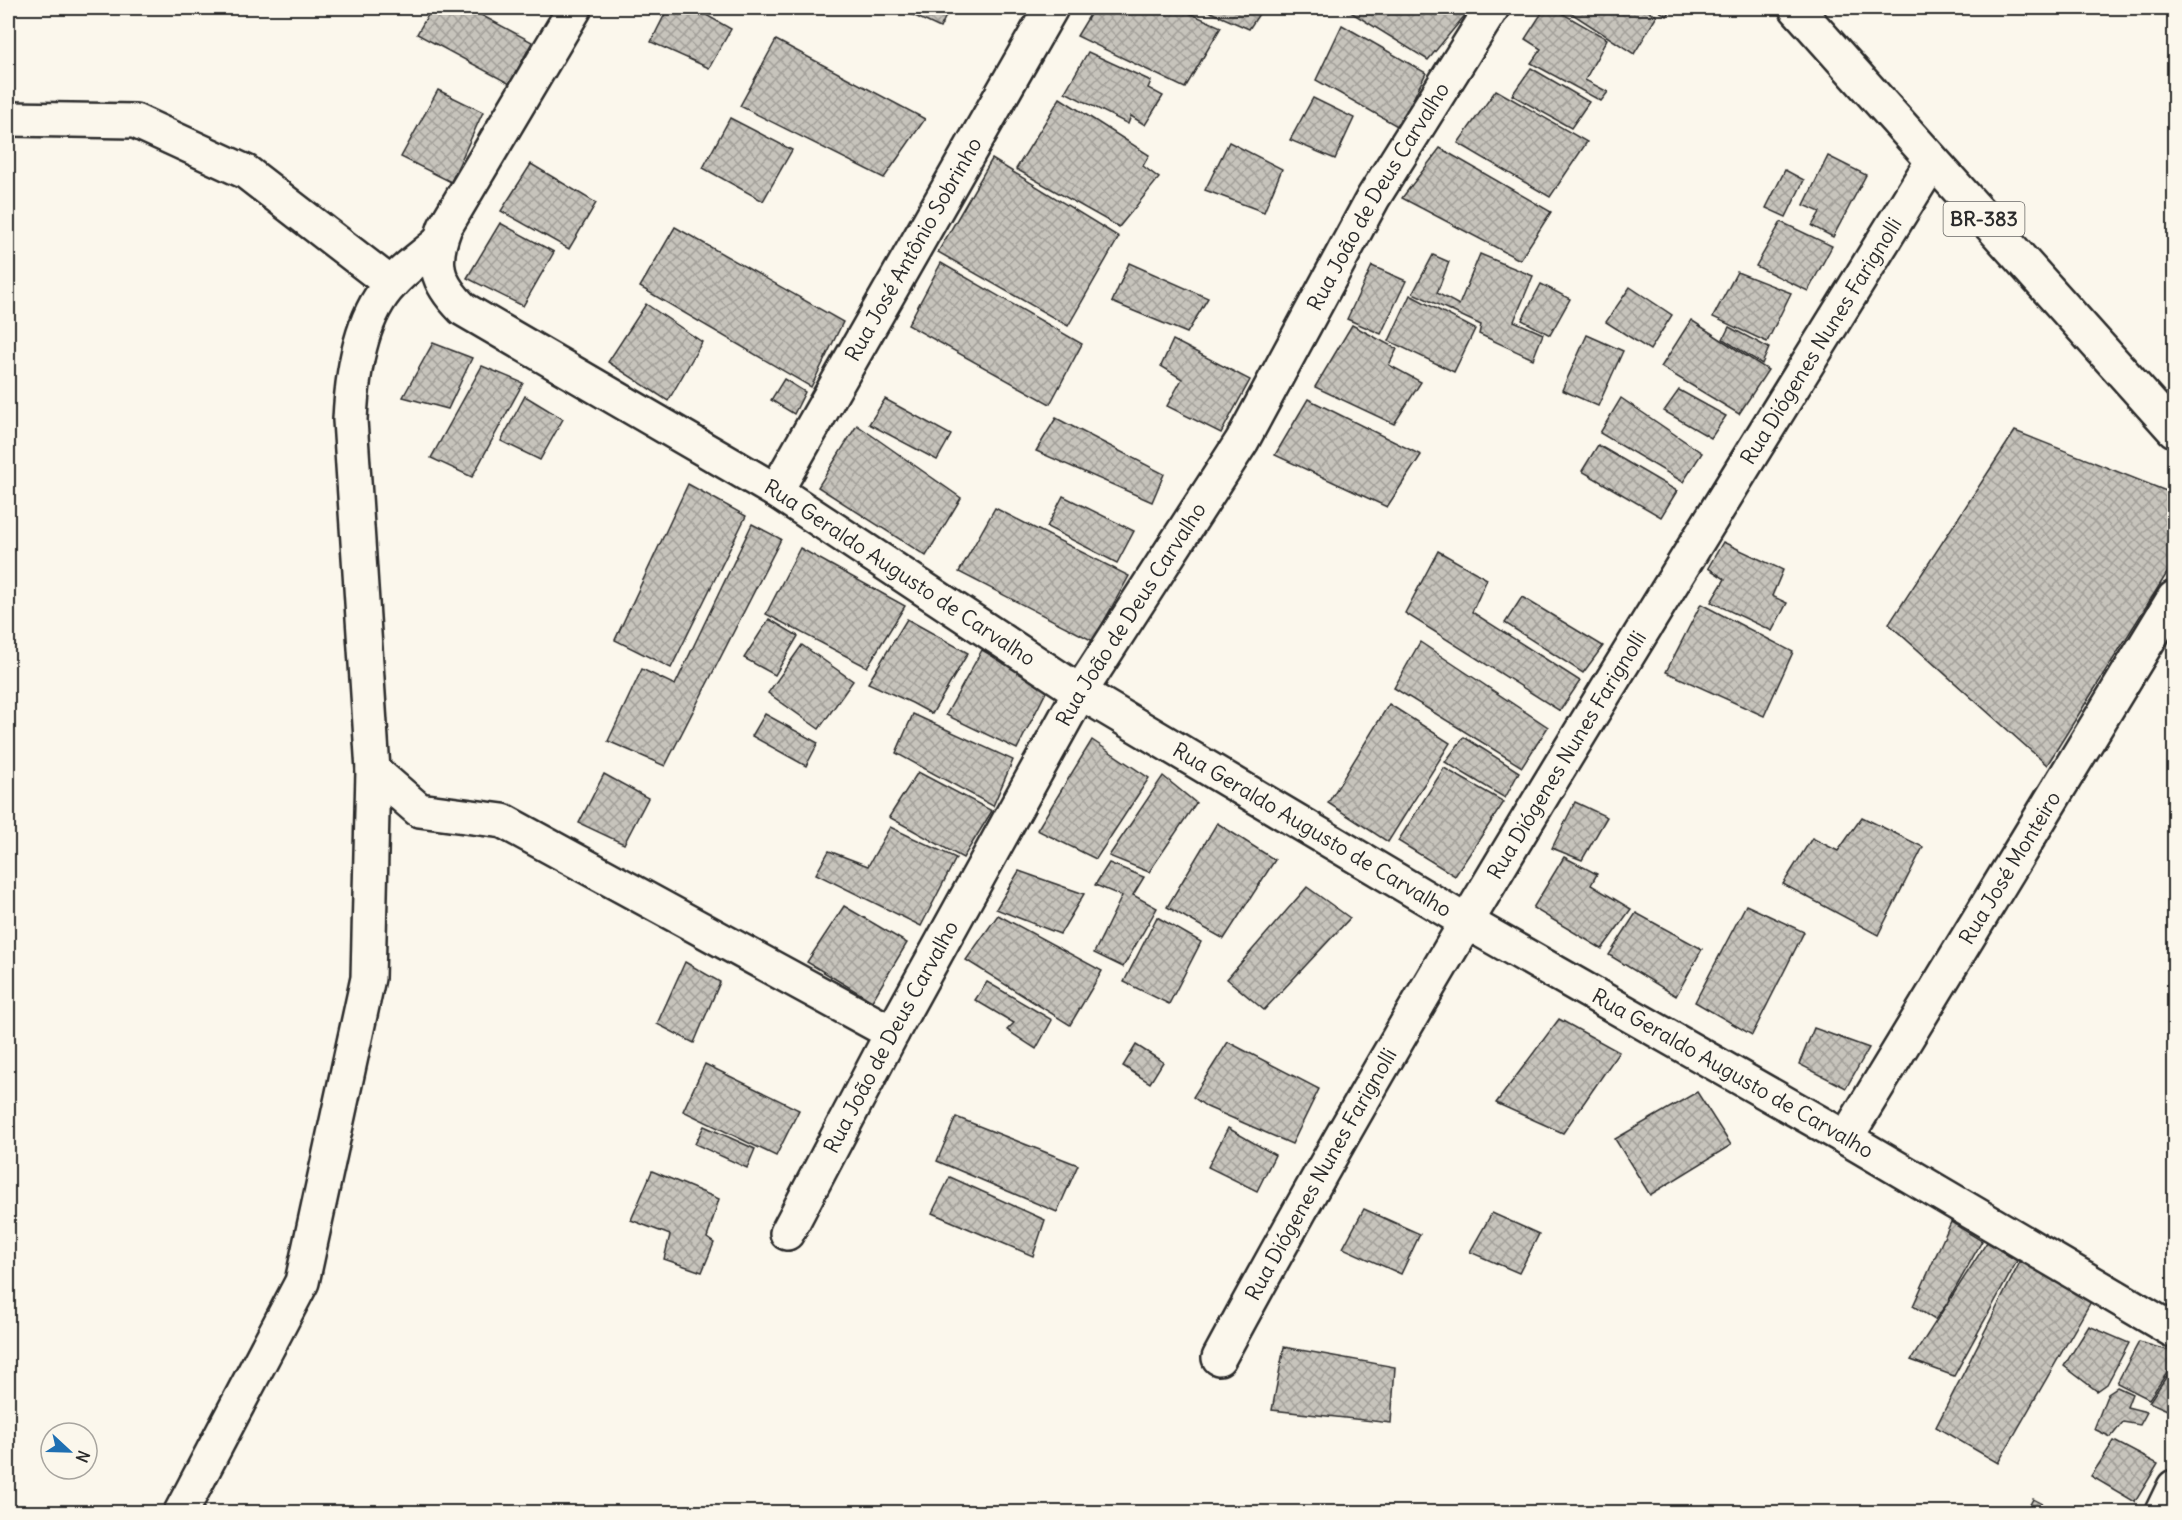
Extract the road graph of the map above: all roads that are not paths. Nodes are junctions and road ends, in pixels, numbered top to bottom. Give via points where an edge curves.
1 (575, 8) edge
2 (1051, 8) edge
3 (1492, 8) edge
4 (1796, 8) edge
5 (8, 119) edge
6 (1932, 162) junction
7 (438, 243) junction
8 (391, 284) junction
9 (2175, 430) edge
10 (776, 492) junction
11 (2175, 598) edge
12 (1080, 692) junction
13 (373, 770) junction
14 (1465, 921) junction
15 (892, 1033) junction
16 (1846, 1138) junction
17 (787, 1233) dead end
18 (2175, 1331) edge
19 (1219, 1358) dead end
20 (2175, 1487) edge
21 (180, 1512) edge
22 (2162, 1512) edge

1 - 7 main road
2 - 10 main road, Rua José Antônio Sobrinho
3 - 12 main road, Rua João de Deus Carvalho via 1373,198 1242,441
4 - 6 main road, BR-383
5 - 8 main road via 135,121 246,172
6 - 9 main road, BR-383
6 - 14 main road, Rua Diógenes Nunes Farignolli
7 - 8 main road
7 - 10 main road, Rua Geraldo Augusto de Carvalho via 440,279 462,309
8 - 13 main road via 375,308 360,347 350,420
10 - 12 main road, Rua Geraldo Augusto de Carvalho
11 - 16 main road, Rua José Monteiro
12 - 14 main road, Rua Geraldo Augusto de Carvalho
12 - 15 main road, Rua João de Deus Carvalho
13 - 15 main road via 419,810 503,821
13 - 21 main road via 368,978 302,1282
14 - 16 main road, Rua Geraldo Augusto de Carvalho
14 - 19 main road, Rua Diógenes Nunes Farignolli
15 - 17 main road, Rua João de Deus Carvalho
16 - 18 main road, Rua Geraldo Augusto de Carvalho
20 - 22 main road

